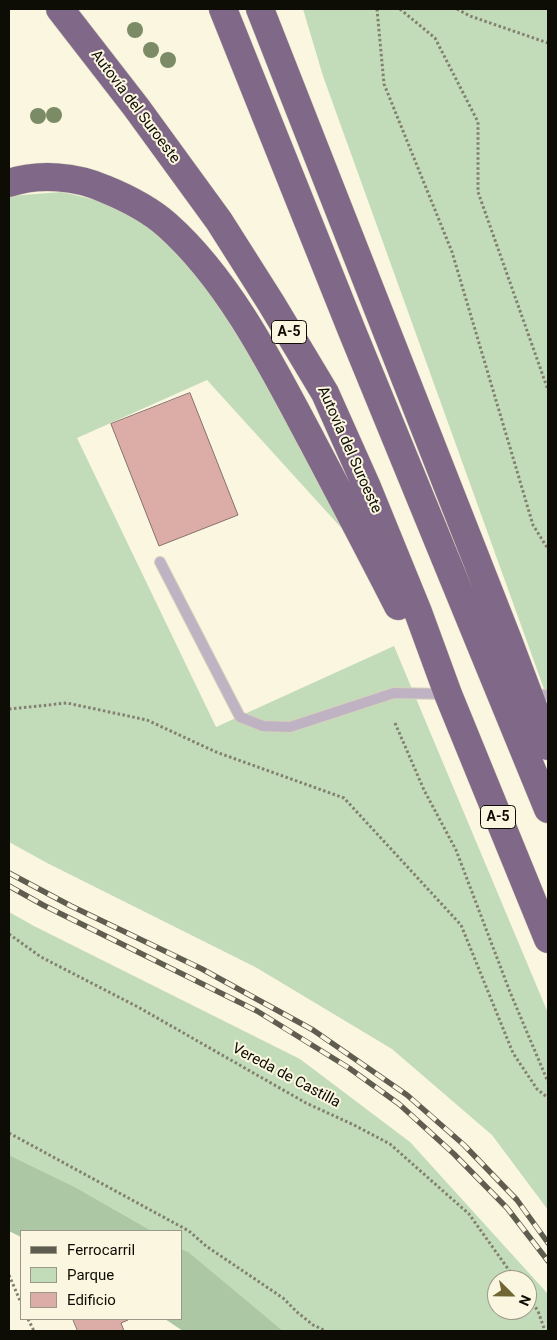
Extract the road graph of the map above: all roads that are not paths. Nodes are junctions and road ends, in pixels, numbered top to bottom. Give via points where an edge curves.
1 (60, 9) edge
2 (223, 9) edge
3 (260, 9) edge
4 (9, 183) edge
5 (160, 562) dead end
6 (448, 694) junction
7 (538, 695) edge
8 (548, 746) edge
9 (548, 810) edge
10 (548, 939) edge

1 - 6 highway, Autovía del Suroeste / A-5 via 219,221 325,393 378,514
2 - 9 highway
3 - 7 highway
4 - 6 highway via 39,177 91,182 140,206 166,224 190,248 231,301 271,365 418,645
5 - 6 lane via 240,716 263,726 290,727 394,693
6 - 10 highway, Autovía del Suroeste / A-5
7 - 8 highway

